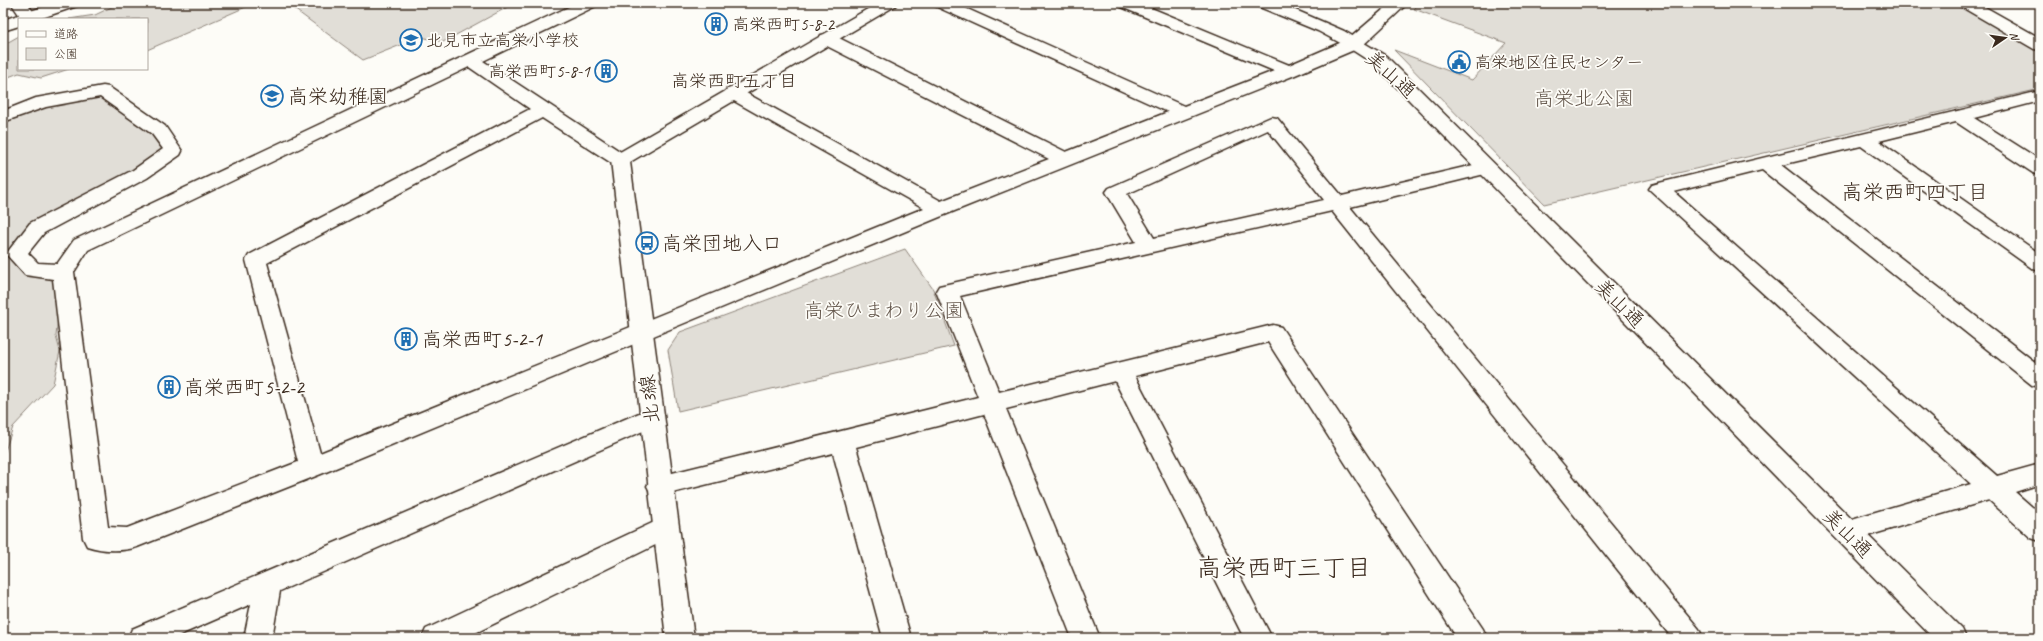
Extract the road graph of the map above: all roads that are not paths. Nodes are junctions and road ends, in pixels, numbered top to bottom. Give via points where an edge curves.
1 (19, 3) edge
2 (70, 3) edge
3 (590, 3) edge
4 (889, 3) edge
5 (941, 3) edge
6 (1125, 3) edge
7 (1264, 3) edge
8 (1400, 3) edge
9 (1966, 3) edge
10 (24, 18) edge
11 (27, 18) edge
12 (18, 21) edge
13 (3, 26) edge
14 (827, 39) junction
15 (1355, 42) junction
16 (2040, 45) edge
17 (472, 61) junction
18 (1289, 71) junction
19 (733, 93) junction
20 (2040, 96) edge
21 (543, 110) junction
22 (1184, 113) junction
23 (1960, 116) junction
24 (3, 117) edge
25 (1865, 140) junction
26 (620, 160) junction
27 (1066, 160) junction
28 (1767, 164) junction
29 (1486, 168) junction
30 (2040, 169) edge
31 (1337, 205) junction
32 (940, 209) junction
33 (1148, 245) junction
34 (2040, 264) edge
35 (63, 272) junction
36 (642, 332) junction
37 (1120, 371) junction
38 (2040, 379) edge
39 (991, 402) junction
40 (651, 417) junction
41 (842, 442) junction
42 (312, 467) junction
43 (2040, 474) edge
44 (660, 486) junction
45 (1993, 489) junction
46 (666, 528) junction
47 (2040, 530) edge
48 (1847, 531) junction
49 (268, 584) junction
50 (142, 638) edge
51 (258, 638) edge
52 (436, 638) edge
53 (680, 638) edge
54 (897, 638) edge
55 (1086, 638) edge
56 (1258, 638) edge
57 (1473, 638) edge
58 (1690, 638) edge
59 (1952, 638) edge

1 - 10 street
2 - 11 street
3 - 17 street
4 - 14 street
5 - 22 street
6 - 18 street
7 - 15 street, 美山通 via 1321,25
8 - 15 street
9 - 16 street
12 - 13 street
14 - 19 street
14 - 27 street
15 - 18 street
15 - 29 street, 美山通 via 1380,60
17 - 21 street
17 - 35 street via 81,246
18 - 22 street
19 - 26 street
19 - 32 street
20 - 23 street
21 - 26 street
21 - 42 street via 256,260
22 - 27 street
23 - 25 street
23 - 30 street
24 - 35 street via 42,102 103,91 159,130 173,151 140,174 37,228 16,254 32,270
25 - 28 street
25 - 34 street
26 - 36 street, 北3線
27 - 32 street
28 - 38 street
28 - 45 street via 1659,189
29 - 31 street
29 - 48 street, 美山通
31 - 33 street
31 - 33 street via 1271,122 1116,192
31 - 58 street
32 - 36 street
33 - 39 street via 947,291
35 - 42 street via 96,538 128,539
36 - 40 street, 北3線
36 - 42 street
37 - 39 street
37 - 56 street
37 - 57 street via 1273,333
39 - 41 street
39 - 55 street
40 - 44 street, 北3線
40 - 49 street
41 - 44 street
41 - 54 street
43 - 45 street
44 - 46 street, 北3線
45 - 47 street
45 - 48 street
46 - 52 street
46 - 53 street, 北3線
48 - 59 street, 美山通
49 - 50 street
49 - 51 street

